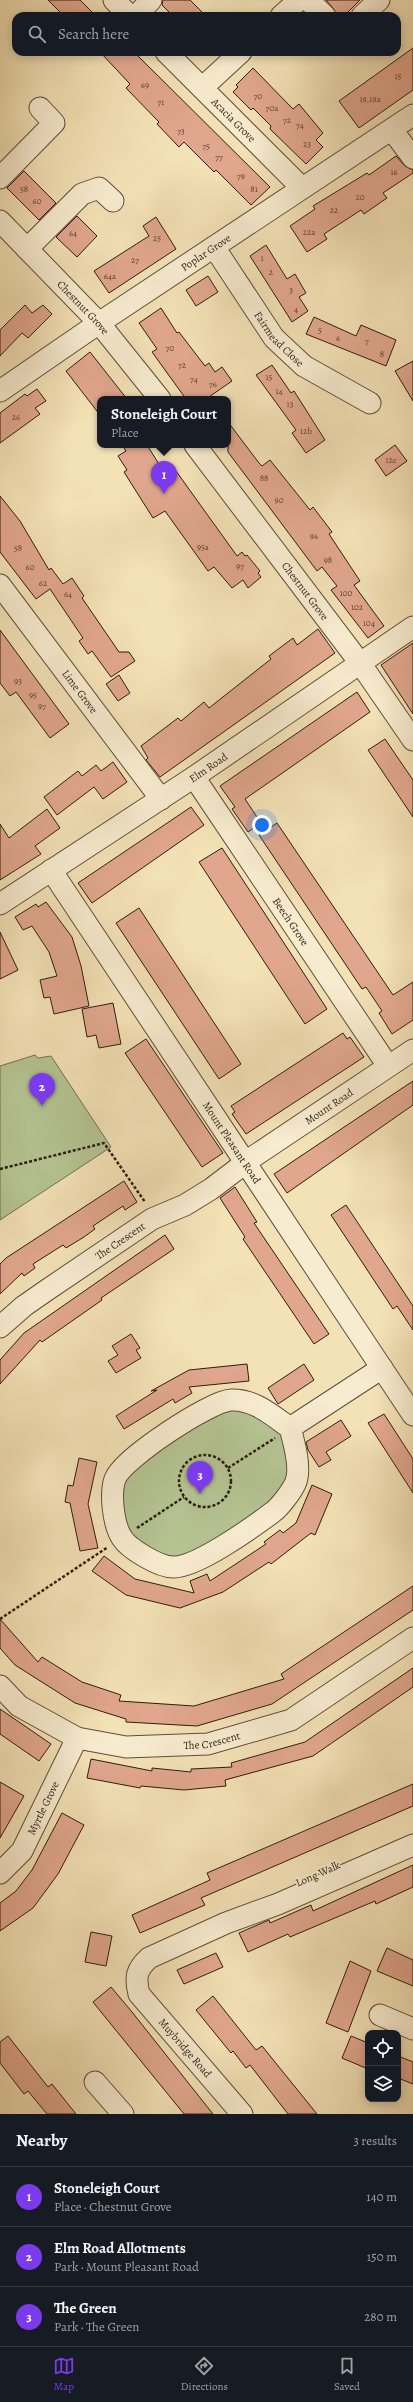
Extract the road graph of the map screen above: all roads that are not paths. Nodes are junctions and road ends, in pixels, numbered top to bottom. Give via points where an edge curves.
1 (114, 0) edge
2 (151, 0) edge
3 (299, 0) edge
4 (308, 0) edge
5 (379, 0) edge
6 (126, 12) edge
7 (140, 12) edge
8 (286, 12) edge
9 (321, 12) edge
10 (366, 12) edge
11 (170, 56) edge
12 (237, 56) edge
13 (202, 88) junction
14 (40, 108) dead end
15 (413, 115) edge
16 (392, 130) junction
17 (413, 158) edge
18 (0, 178) edge
19 (302, 188) junction
20 (113, 201) dead end
21 (0, 221) edge
22 (214, 247) junction
23 (27, 249) junction
24 (99, 323) junction
25 (0, 391) edge
26 (158, 396) edge
27 (370, 403) dead end
28 (197, 448) edge
29 (0, 584) edge
30 (413, 627) edge
31 (360, 663) junction
32 (413, 740) edge
33 (194, 777) junction
34 (161, 799) junction
35 (51, 870) junction
36 (0, 904) edge
37 (413, 1050) edge
38 (388, 1066) junction
39 (246, 1164) junction
40 (0, 1327) edge
41 (382, 1368) junction
42 (413, 1415) edge
43 (290, 1428) junction
44 (413, 1638) edge
45 (0, 1686) edge
46 (77, 1738) junction
47 (413, 1831) edge
48 (413, 1845) edge
49 (0, 1873) edge
50 (226, 1923) junction
51 (135, 1978) joint
52 (380, 2015) dead end
53 (413, 2029) edge
54 (95, 2082) dead end
55 (118, 2112) edge
56 (242, 2114) edge

1 - 6 street
2 - 7 street
3 - 8 street
4 - 9 street
5 - 10 street
11 - 13 street, Acacia Grove
12 - 13 street
13 - 19 street, Acacia Grove
14 - 18 street via 54,123
15 - 16 street, Poplar Grove
16 - 17 street
16 - 19 street, Poplar Grove
19 - 22 street, Poplar Grove
20 - 23 street via 98,188 82,194
21 - 23 street, Chestnut Grove
22 - 24 street, Poplar Grove
22 - 27 street, Fairmead Close via 274,338 304,366
23 - 24 street, Chestnut Grove
24 - 25 street, Poplar Grove
24 - 26 street, Chestnut Grove
28 - 31 street, Chestnut Grove
29 - 34 street, Lime Grove
30 - 31 street, Elm Road
31 - 32 street, Chestnut Grove
31 - 33 street, Elm Road
33 - 34 street, Elm Road
33 - 38 street, Beech Grove
34 - 35 street, Elm Road
35 - 36 street, Elm Road
35 - 39 street, Mount Pleasant Road
37 - 38 street, Mount Road
38 - 39 street, Mount Road
39 - 40 street, The Crescent via 184,1205 154,1218 24,1306
39 - 41 street, Mount Pleasant Road
41 - 42 street, Mount Pleasant Road
41 - 43 street
43 - 43 street via 297,1450 296,1483 274,1511 197,1561 173,1567 142,1556 122,1538 112,1506 115,1478 130,1459 203,1410 231,1400 260,1406
44 - 46 street, The Crescent via 291,1720 208,1744 126,1747
45 - 46 street, The Crescent via 19,1706
46 - 49 street, Myrtle Grove via 22,1851
47 - 50 street, Long Walk via 273,1895
48 - 50 street, Long Walk via 278,1904
50 - 51 street, Long Walk via 149,1958 140,1966
51 - 56 street, Muybridge Road via 139,1994
52 - 53 street
54 - 55 street

